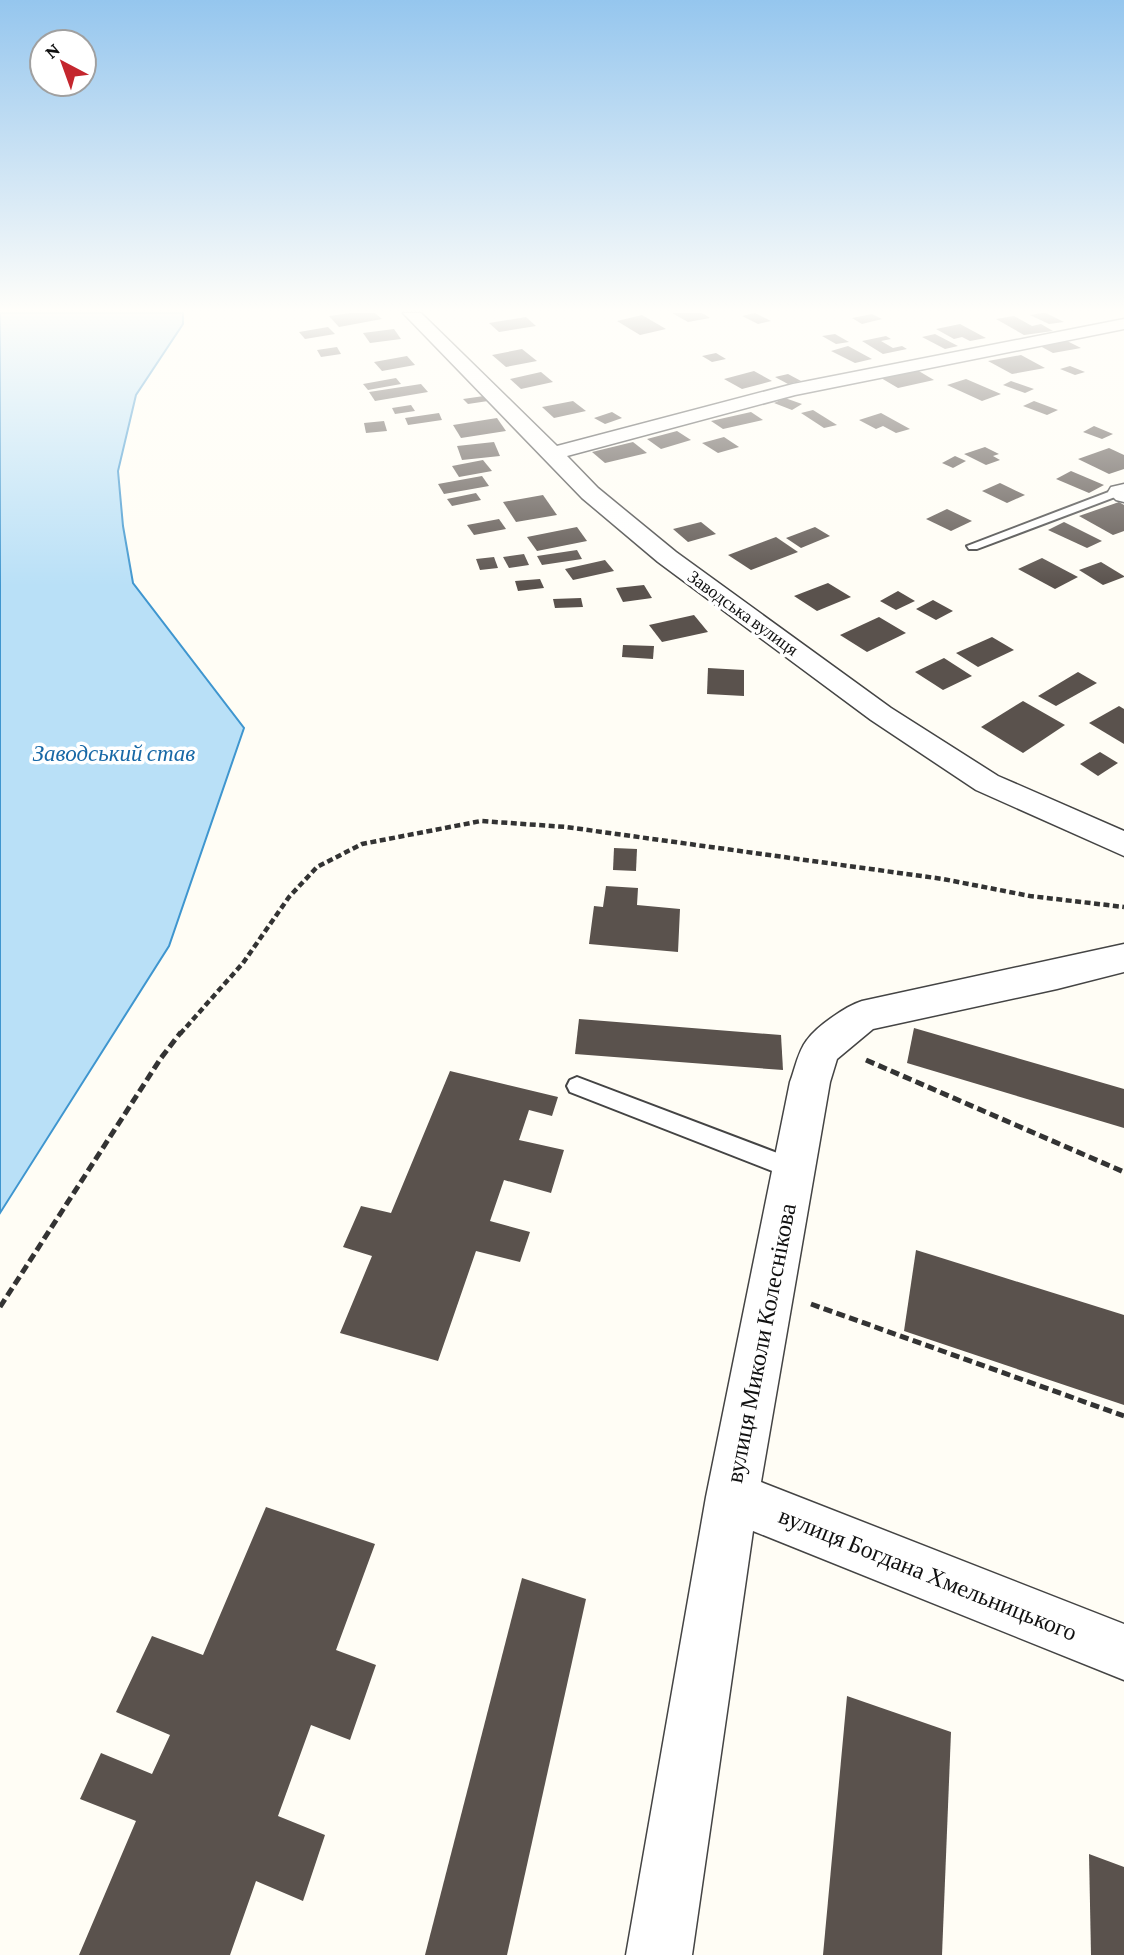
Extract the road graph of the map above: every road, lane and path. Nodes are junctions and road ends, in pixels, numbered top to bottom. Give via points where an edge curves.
1 (505, 404) edge
2 (739, 404) edge
3 (550, 454) junction
4 (1122, 493) edge
5 (974, 546) dead end
6 (1124, 844) edge
7 (1124, 907) edge
8 (1124, 958) edge
9 (821, 1050) junction
10 (577, 1086) dead end
11 (793, 1169) junction
12 (1124, 1172) edge
13 (771, 1290) junction
14 (0, 1307) edge
15 (1124, 1416) edge
16 (733, 1497) junction
17 (1124, 1652) edge
18 (659, 1955) edge

1 - 3 street, Заводська вулиця
2 - 3 street
3 - 6 street, Заводська вулиця via 667,557 881,714 987,783
4 - 5 lane
7 - 14 path via 554,826 481,821 362,844 317,867 289,897 243,963 189,1021
8 - 9 street via 862,1016
9 - 11 street, вулиця Миколи Колеснікова
9 - 12 path via 874,1062
10 - 11 lane
11 - 13 street, вулиця Миколи Колеснікова
13 - 15 path
13 - 16 street, вулиця Миколи Колеснікова
16 - 17 street, вулиця Богдана Хмельницького
16 - 18 street, вулиця Миколи Колеснікова

